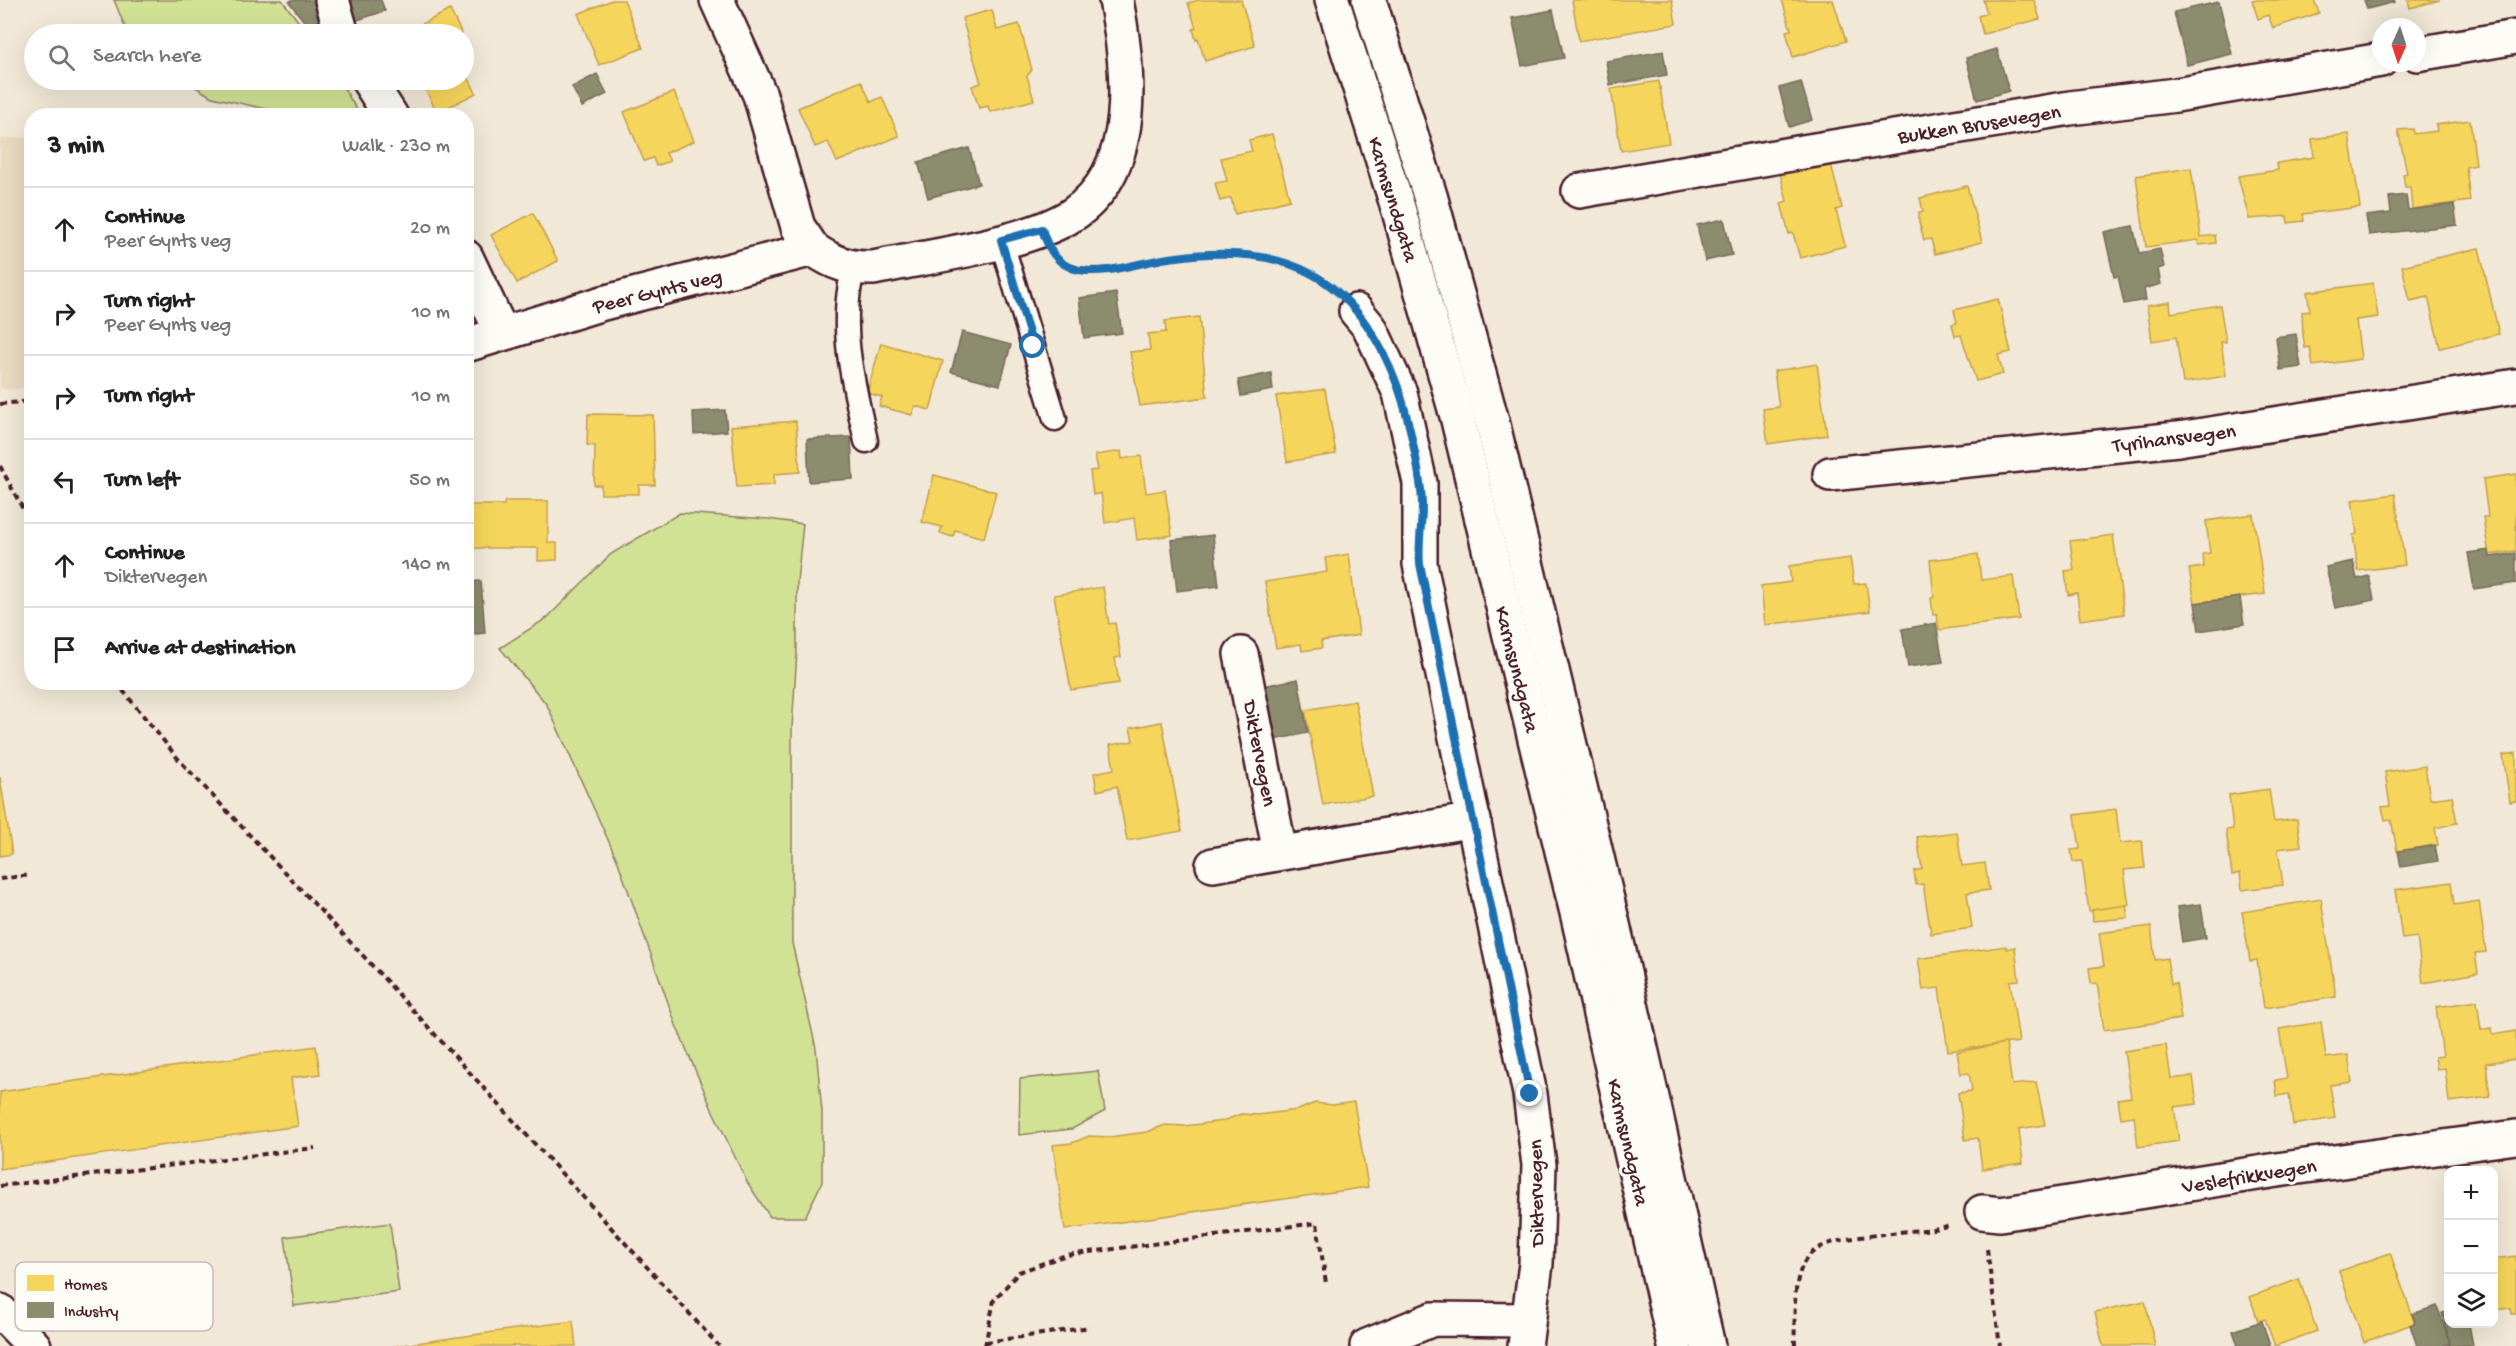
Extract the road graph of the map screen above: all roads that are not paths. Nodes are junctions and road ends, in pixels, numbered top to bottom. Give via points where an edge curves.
1 (332, 0) edge
2 (717, 0) edge
3 (1116, 0) edge
4 (1332, 0) edge
5 (1369, 0) edge
6 (339, 24) edge
7 (2516, 37) edge
8 (2426, 52) edge
9 (2372, 62) edge
10 (374, 90) edge
11 (386, 108) edge
12 (1579, 192) dead end
13 (1001, 240) junction
14 (813, 249) junction
15 (854, 268) junction
16 (474, 274) edge
17 (1356, 311) road end
18 (502, 333) junction
19 (474, 342) edge
20 (2516, 386) edge
21 (1055, 419) dead end
22 (866, 441) dead end
23 (1830, 474) dead end
24 (1241, 654) dead end
25 (1474, 820) junction
26 (1280, 852) junction
27 (1213, 865) dead end
28 (2516, 1137) edge
29 (1982, 1212) road end
30 (0, 1311) edge
31 (15, 1326) edge
32 (19, 1331) edge
33 (1526, 1333) edge
34 (34, 1346) edge
35 (1367, 1346) edge
36 (1675, 1346) edge
37 (1708, 1346) edge

1 - 6 main road
2 - 14 main road via 760,95 798,226
3 - 13 main road via 1126,85 1123,129 1115,162 1099,191 1073,214 1042,229
4 - 36 main road, Karmsundgata via 1399,211 1457,416 1579,921
5 - 37 main road, Karmsundgata via 1431,199 1492,421 1612,920
7 - 8 main road
9 - 12 main road, Bukken Brusevegen via 1872,140
10 - 11 main road
13 - 15 main road via 874,268
13 - 21 lane
14 - 15 main road via 830,261
14 - 18 main road, Peer Gynts veg
15 - 22 lane via 848,289 847,321 850,364
16 - 18 main road
17 - 25 main road, Diktervegen via 1370,328 1400,393 1420,483 1420,564
18 - 19 main road, Peer Gynts veg
20 - 23 main road, Tyrihansvegen via 2178,439
24 - 26 main road, Diktervegen
25 - 26 main road
25 - 33 main road, Diktervegen via 1528,1082 1539,1165 1536,1264
26 - 27 main road
28 - 29 main road, Veslefrikkvegen via 2000,1214
30 - 31 main road
32 - 34 main road
33 - 35 main road, Diktervegen via 1433,1319

